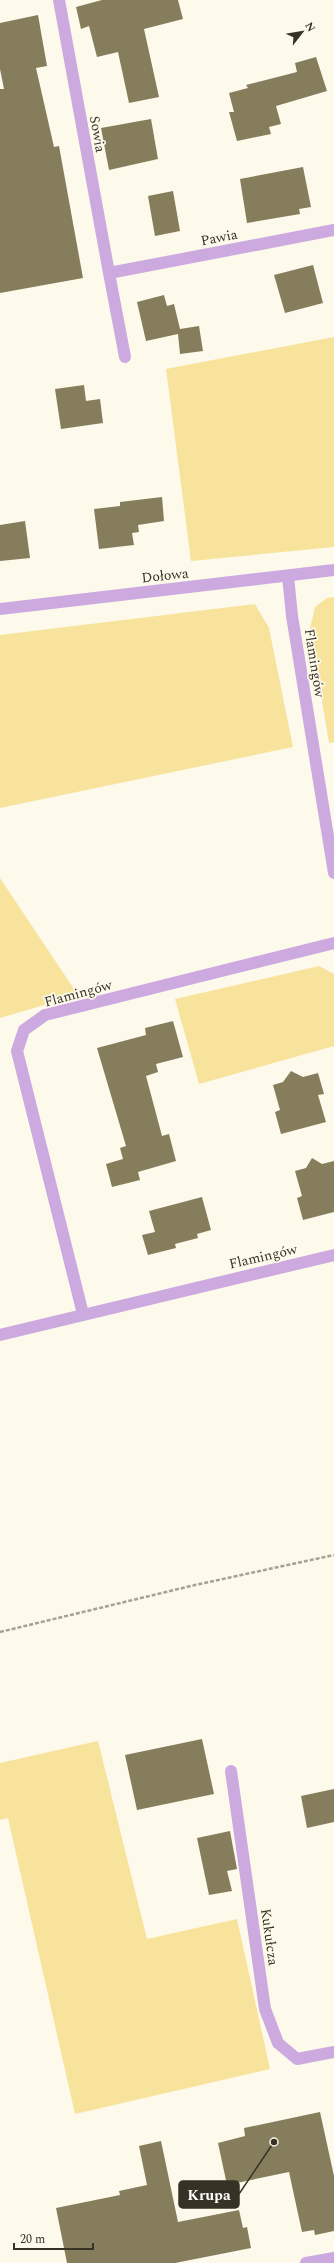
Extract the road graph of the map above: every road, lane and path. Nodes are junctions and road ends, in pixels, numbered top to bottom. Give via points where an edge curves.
1 (59, 0) edge
2 (334, 230) edge
3 (109, 273) junction
4 (125, 357) dead end
5 (334, 570) edge
6 (288, 576) junction
7 (0, 609) edge
8 (334, 873) edge
9 (334, 943) edge
10 (334, 1255) edge
11 (83, 1314) junction
12 (0, 1336) edge
13 (334, 1555) edge
14 (0, 1632) edge
15 (231, 1771) dead end
16 (334, 2052) edge
17 (334, 2258) edge
18 (306, 2263) edge

1 - 3 street, Sowia
2 - 3 street, Pawia
3 - 4 street, Sowia
5 - 6 street, Dołowa
6 - 7 street, Dołowa
6 - 8 street, Flamingów
9 - 11 street, Flamingów via 45,1016 24,1030 17,1051
10 - 11 street, Flamingów
11 - 12 street, Flamingów
13 - 14 path
15 - 16 street, Kukułcza via 265,2009 278,2044 297,2059
17 - 18 street

